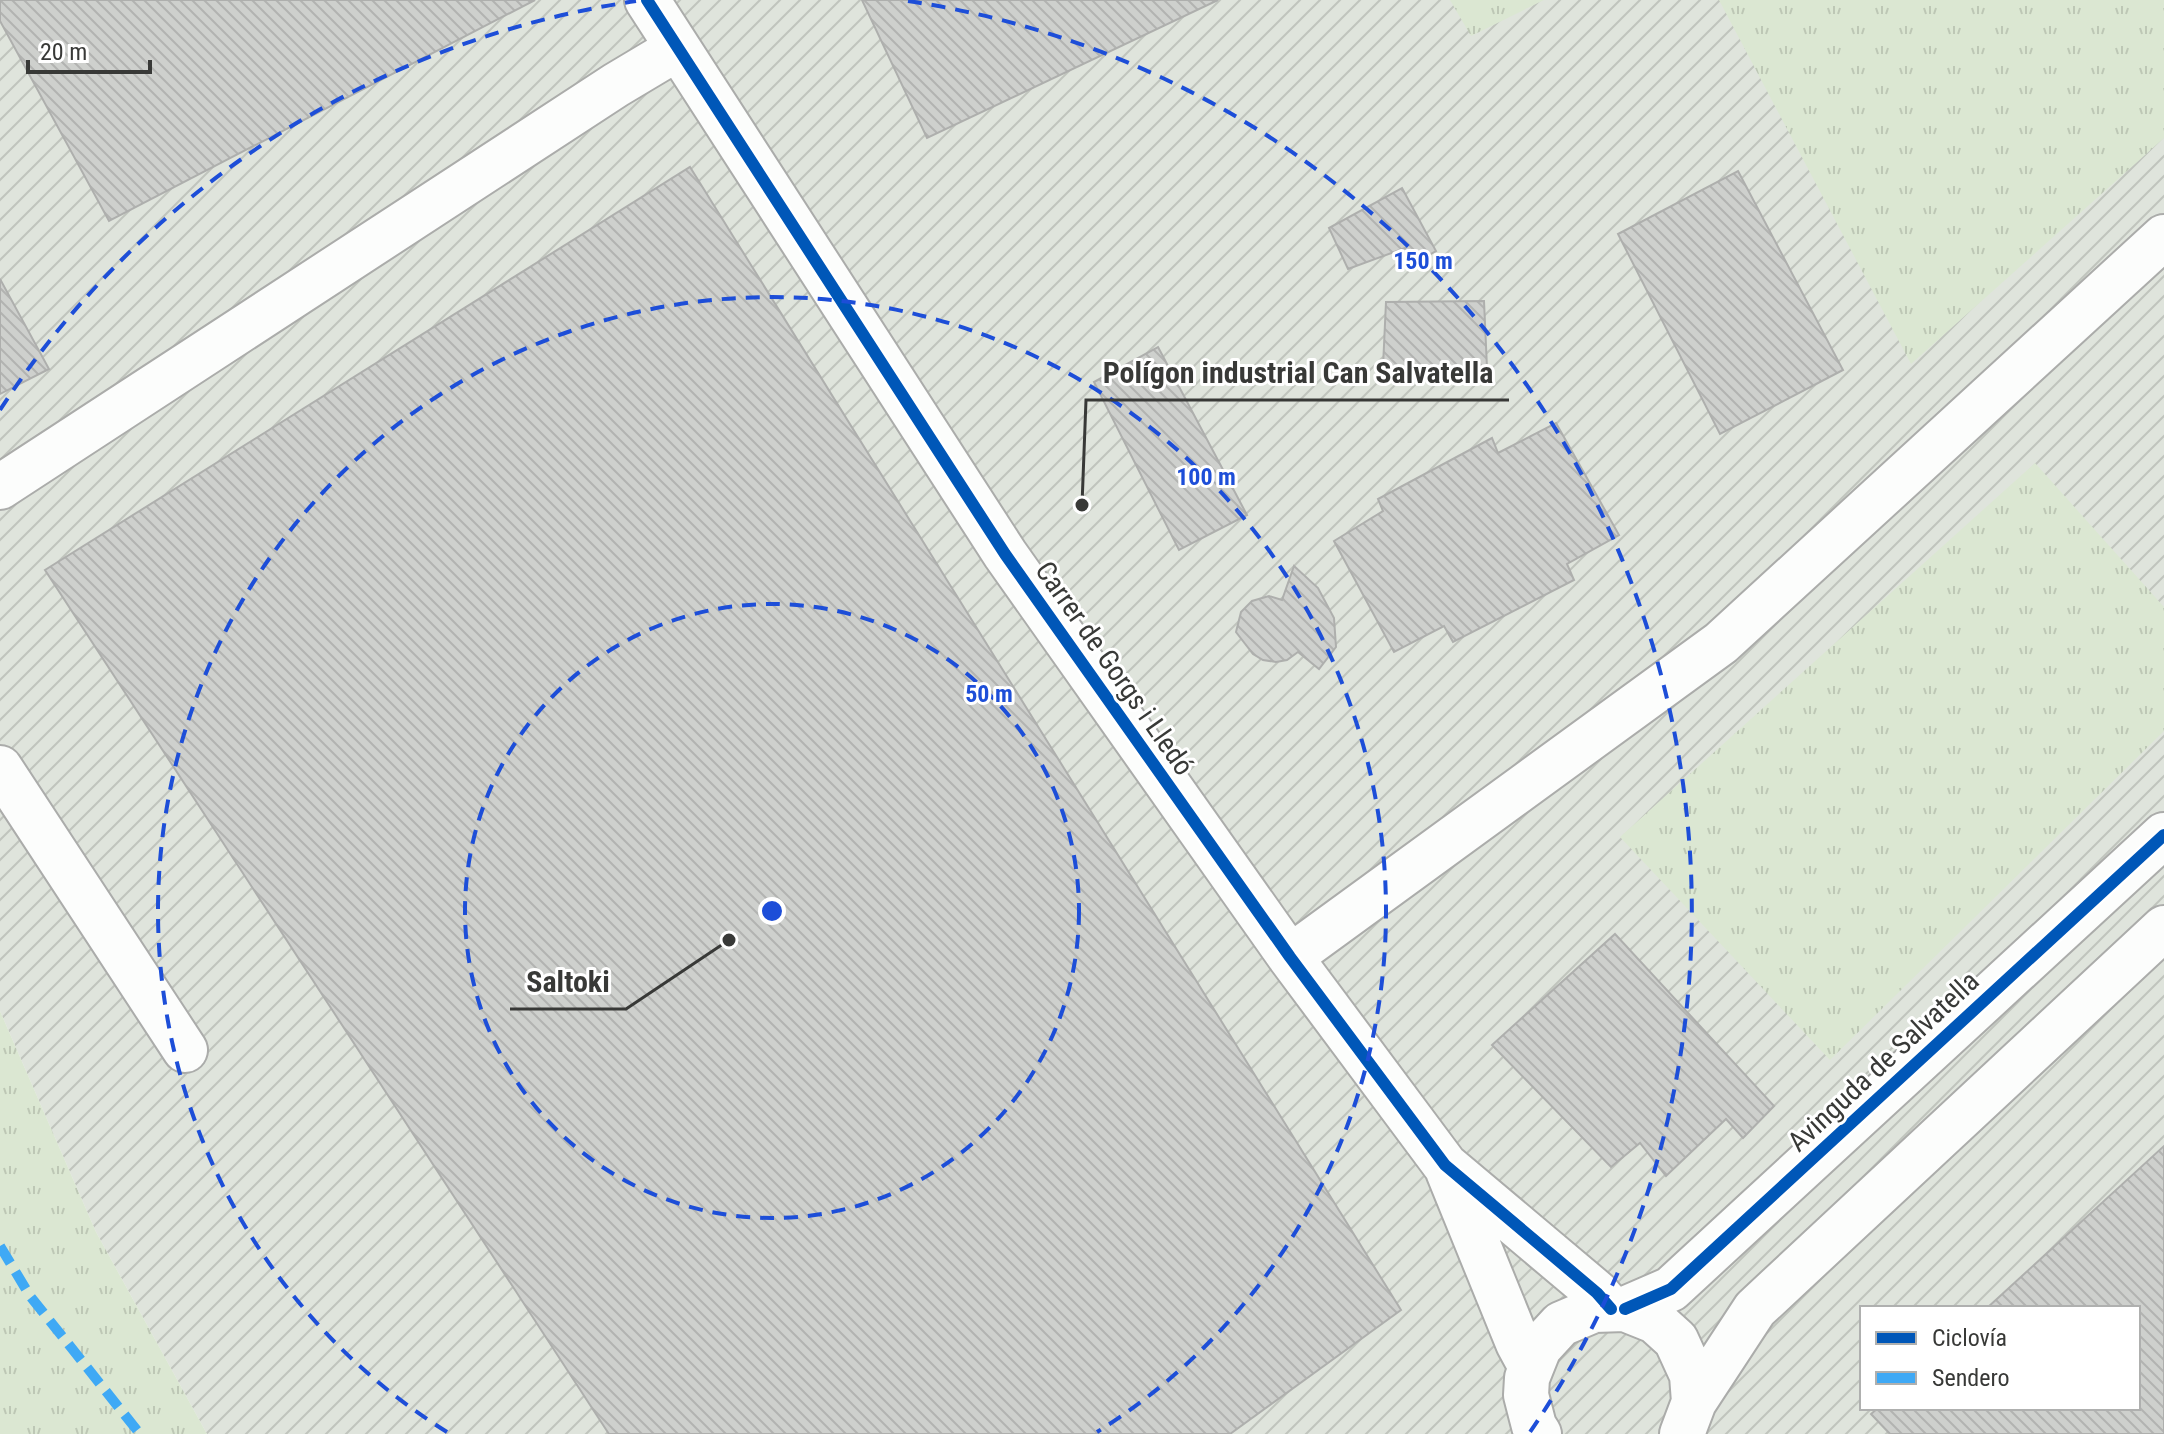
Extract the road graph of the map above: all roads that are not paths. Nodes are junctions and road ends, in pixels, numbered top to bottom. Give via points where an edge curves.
1 (647, 0) edge
2 (678, 48) junction
3 (2164, 237) edge
4 (0, 487) edge
5 (0, 768) edge
6 (2164, 835) edge
7 (2164, 928) edge
8 (1290, 957) junction
9 (185, 1050) dead end
10 (1445, 1165) junction
11 (1618, 1309) junction
12 (1527, 1408) edge
13 (1689, 1423) edge

1 - 2 street, Carrer de Gorgs i Lledó
2 - 4 street
2 - 8 street, Carrer de Gorgs i Lledó via 1005,554
3 - 8 street via 1721,643
5 - 9 street
6 - 11 street, Avinguda de Salvatella via 1671,1289
7 - 13 street via 1755,1309
8 - 10 street, Carrer de Gorgs i Lledó
10 - 11 street, Carrer de Gorgs i Lledó
10 - 12 street, Carrer de Gorgs i Lledó via 1518,1343
11 - 12 street, Avinguda de Salvatella via 1594,1310 1561,1324 1539,1348
11 - 13 street, Carrer de Gorgs i Lledó via 1655,1321 1676,1340 1692,1375

